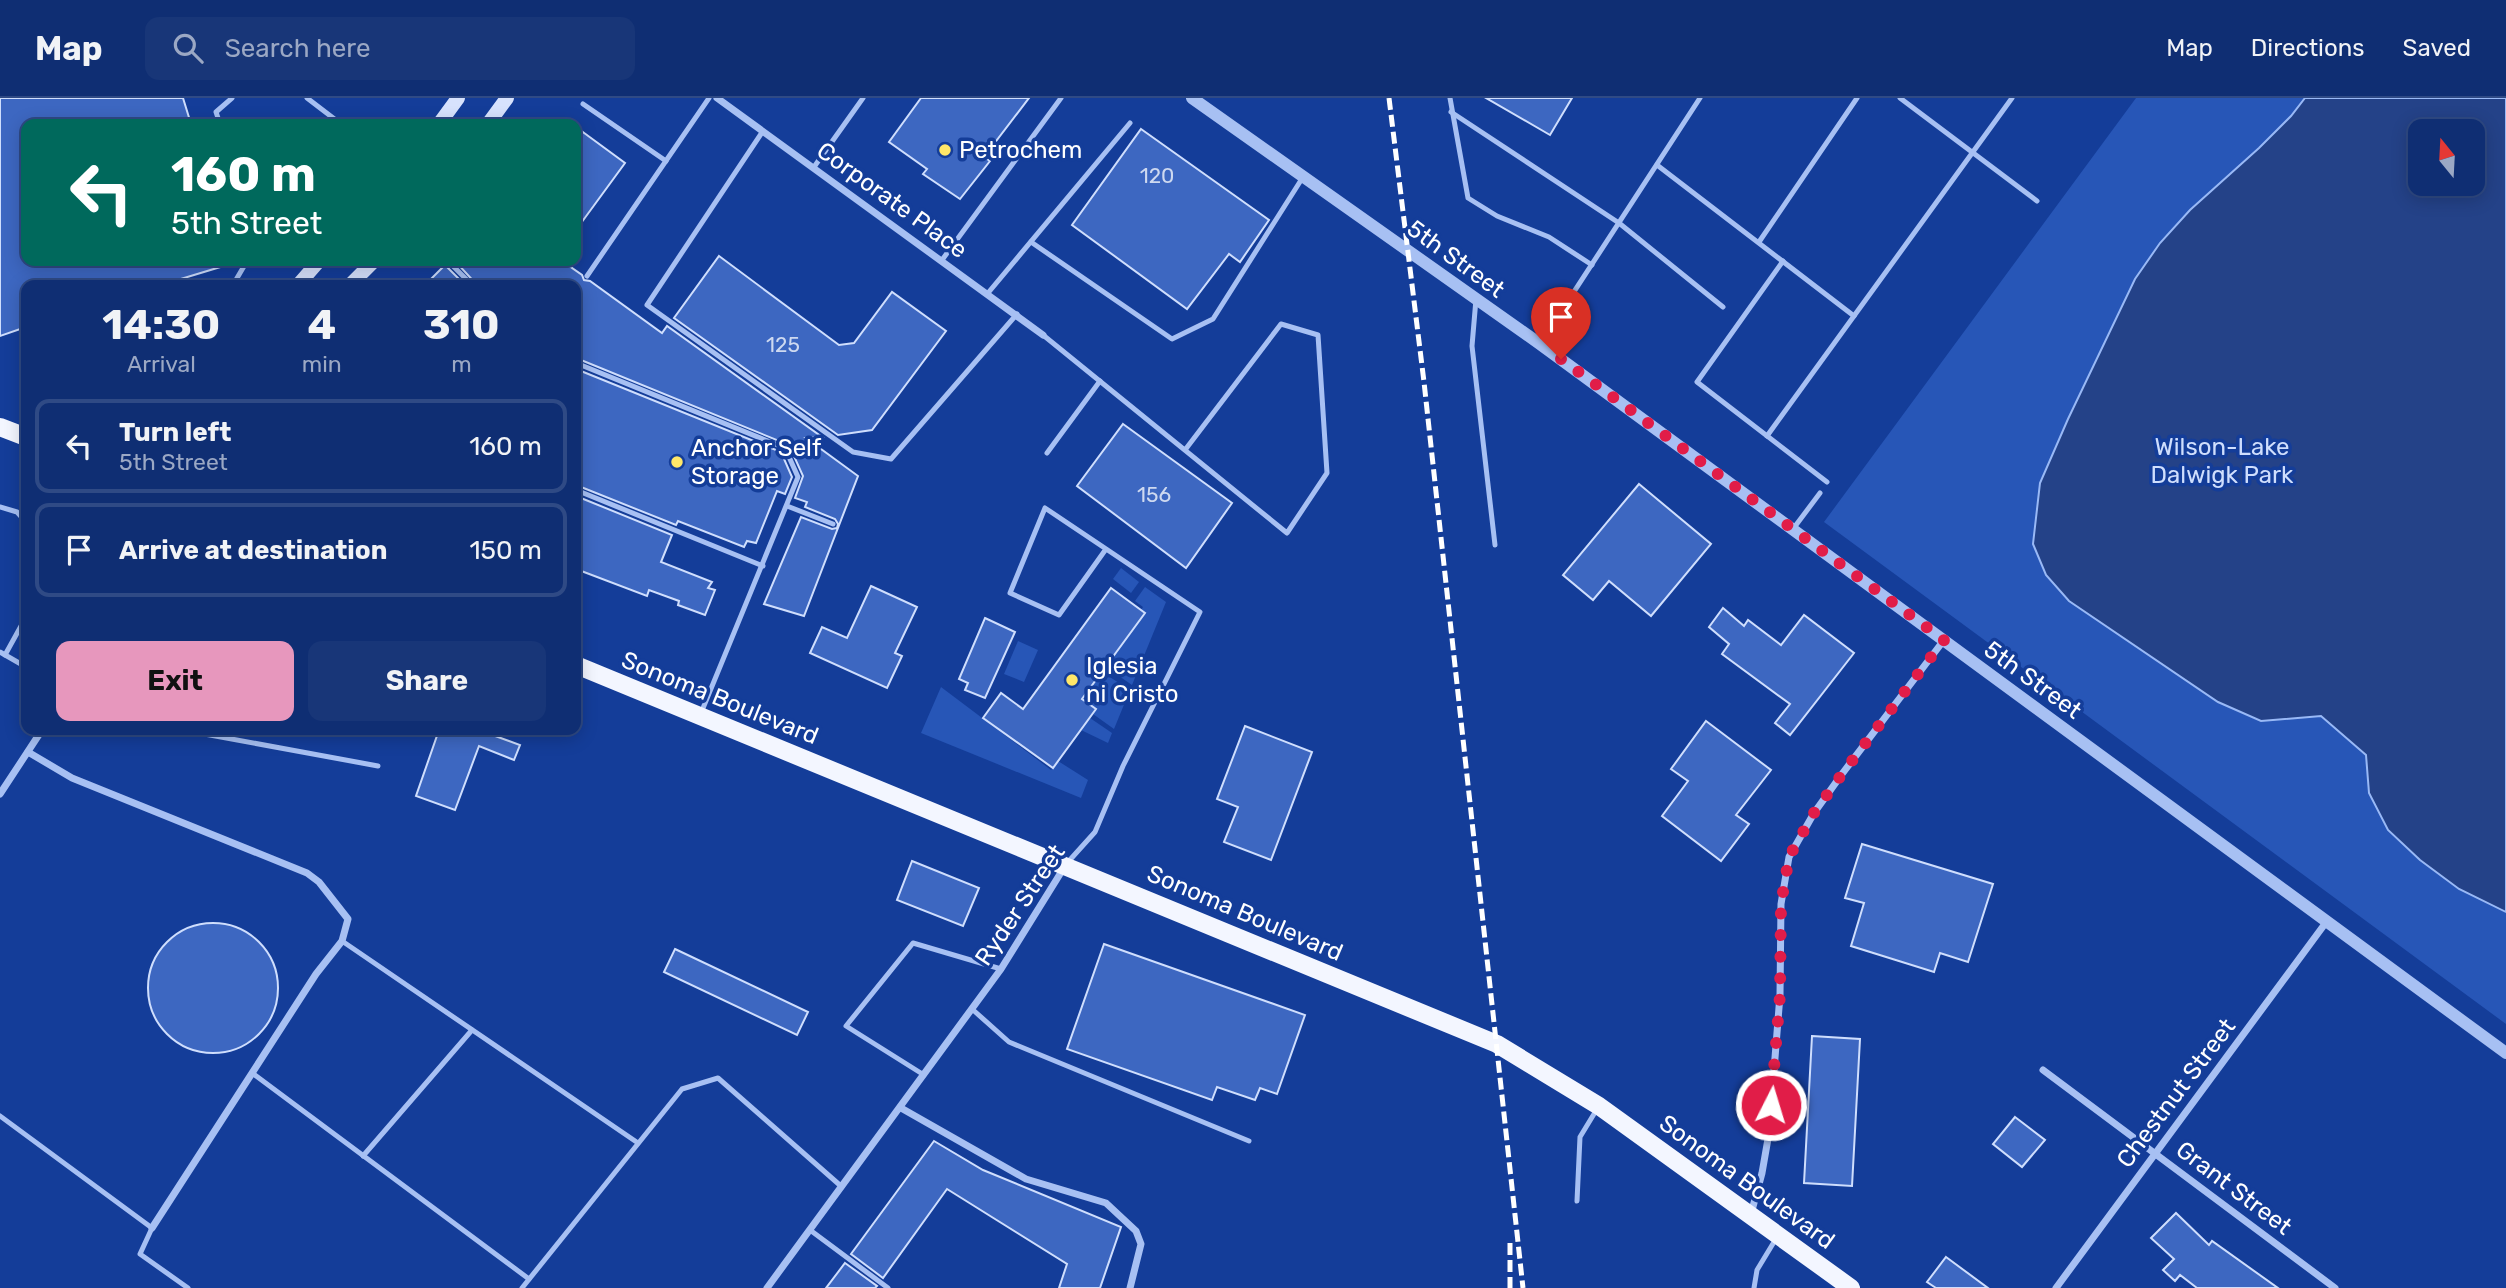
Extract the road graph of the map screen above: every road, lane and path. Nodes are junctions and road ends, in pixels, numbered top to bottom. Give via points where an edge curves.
1 (232, 98) edge
2 (307, 98) edge
3 (457, 98) edge
4 (507, 98) edge
5 (709, 98) edge
6 (717, 98) edge
7 (863, 98) edge
8 (1061, 98) edge
9 (1192, 98) edge
10 (1450, 98) edge
11 (1700, 98) edge
12 (1857, 98) edge
13 (1900, 98) edge
14 (2012, 98) edge
15 (583, 104) dead end
16 (1451, 112) junction
17 (218, 119) edge
18 (334, 119) edge
19 (442, 119) edge
20 (492, 119) edge
21 (1130, 122) dead end
22 (763, 131) junction
23 (1972, 153) junction
24 (666, 161) junction
25 (1657, 165) junction
26 (814, 167) junction
27 (1304, 176) junction
28 (2037, 201) dead end
29 (1619, 223) junction
30 (1031, 242) junction
31 (1759, 242) junction
32 (942, 260) junction
33 (1783, 261) junction
34 (1592, 265) junction
35 (315, 266) edge
36 (369, 266) edge
37 (453, 266) edge
38 (587, 276) dead end
39 (302, 280) edge
40 (356, 280) edge
41 (467, 280) edge
42 (988, 293) junction
43 (1476, 299) junction
44 (1723, 307) dead end
45 (1017, 314) junction
46 (1854, 316) junction
47 (1043, 335) joint
48 (1540, 344) junction
49 (581, 365) edge
50 (1100, 381) junction
51 (0, 426) edge
52 (21, 435) edge
53 (1767, 436) junction
54 (1185, 450) junction
55 (1047, 453) dead end
56 (1827, 482) dead end
57 (581, 492) edge
58 (1820, 493) dead end
59 (787, 506) junction
60 (0, 507) edge
61 (21, 516) edge
62 (833, 524) dead end
63 (1793, 529) junction
64 (1495, 545) dead end
65 (1106, 549) junction
66 (763, 566) junction
67 (21, 625) edge
68 (1944, 640) junction
69 (3, 653) edge
70 (21, 664) edge
71 (581, 667) edge
72 (700, 716) junction
73 (39, 735) edge
74 (210, 735) edge
75 (28, 752) junction
76 (378, 766) dead end
77 (1, 790) edge
78 (1066, 865) junction
79 (2327, 921) junction
80 (342, 941) junction
81 (1001, 969) junction
82 (972, 1009) junction
83 (472, 1030) junction
84 (2506, 1053) edge
85 (2043, 1070) dead end
86 (252, 1073) junction
87 (924, 1075) junction
88 (1598, 1106) junction
89 (901, 1108) junction
90 (0, 1116) edge
91 (1248, 1141) dead end
92 (638, 1143) junction
93 (2155, 1153) junction
94 (363, 1156) junction
95 (842, 1187) junction
96 (1577, 1201) dead end
97 (1751, 1215) junction
98 (152, 1228) junction
99 (810, 1230) junction
100 (1778, 1235) junction
101 (529, 1279) junction
102 (188, 1288) edge
103 (522, 1288) edge
104 (767, 1288) edge
105 (888, 1288) edge
106 (1130, 1288) edge
107 (1754, 1288) edge
108 (1851, 1288) edge
109 (2056, 1288) edge
110 (2335, 1288) edge

1 - 17 lane via 216,112
2 - 18 lane
3 - 19 main road
4 - 20 main road
5 - 24 lane
6 - 22 street, Corporate Place
7 - 26 lane
8 - 32 lane
9 - 27 street, 5th Street
10 - 16 lane
11 - 25 lane
12 - 31 lane
13 - 23 lane
14 - 23 lane
15 - 24 lane
16 - 29 lane
16 - 34 lane via 1468,198 1496,216 1549,237
21 - 30 lane
22 - 26 street, Corporate Place
22 - 45 lane via 647,305 853,452 891,459
23 - 28 lane
23 - 46 lane
24 - 38 lane
25 - 29 lane
25 - 31 lane
26 - 32 street, Corporate Place
27 - 30 lane via 1213,319 1172,339
27 - 43 street, 5th Street
29 - 34 lane
29 - 44 lane
30 - 42 lane
31 - 33 lane
32 - 42 street, Corporate Place
33 - 46 lane
33 - 53 lane via 1697,382
34 - 48 lane
35 - 39 main road
36 - 40 main road
37 - 41 lane
42 - 45 street, Corporate Place
43 - 48 street, 5th Street
43 - 64 lane via 1472,346
45 - 47 street, Corporate Place
46 - 53 lane
47 - 50 lane
48 - 63 street, 5th Street
49 - 59 lane via 785,448 798,477
50 - 54 lane
50 - 55 lane
51 - 52 main road
53 - 56 lane
54 - 54 lane via 1287,533 1327,473 1318,335 1281,324
57 - 66 lane
58 - 63 lane
59 - 62 lane
59 - 66 lane
60 - 61 lane
63 - 68 street, 5th Street
65 - 65 lane, Ryder Street via 1059,615 1010,593 1045,508
65 - 78 lane, Ryder Street via 1200,612 1095,832
66 - 72 lane
67 - 69 lane
68 - 79 street, 5th Street
68 - 97 street via 1814,813 1789,857 1781,904 1780,995 1769,1133
69 - 70 lane
71 - 72 main road, Sonoma Boulevard
72 - 78 main road, Sonoma Boulevard
73 - 75 street
74 - 76 lane
75 - 77 street
75 - 80 street via 72,778 307,873 348,919
78 - 81 street, Ryder Street
78 - 88 main road, Sonoma Boulevard via 1497,1044
79 - 84 street, 5th Street
79 - 93 street, Chestnut Street
80 - 83 lane
80 - 86 street
81 - 82 street, Ryder Street
81 - 87 lane via 913,943 846,1026
82 - 87 street, Ryder Street
82 - 91 lane via 1009,1042
83 - 92 lane
83 - 94 lane
85 - 93 street, Grant Street
86 - 94 lane
86 - 98 street
87 - 89 street, Ryder Street
88 - 96 lane via 1580,1137
88 - 97 main road, Sonoma Boulevard
89 - 95 street, Ryder Street
89 - 106 street via 1026,1179 1107,1203 1136,1231 1141,1244
90 - 98 lane
92 - 95 lane via 682,1089 718,1078
92 - 101 lane
93 - 109 street, Chestnut Street
93 - 110 street, Grant Street
94 - 101 lane
95 - 99 street, Ryder Street
97 - 100 main road, Sonoma Boulevard
98 - 102 lane via 140,1254
99 - 104 street, Ryder Street
99 - 105 lane
100 - 107 lane via 1757,1270
100 - 108 main road, Sonoma Boulevard
101 - 103 lane

